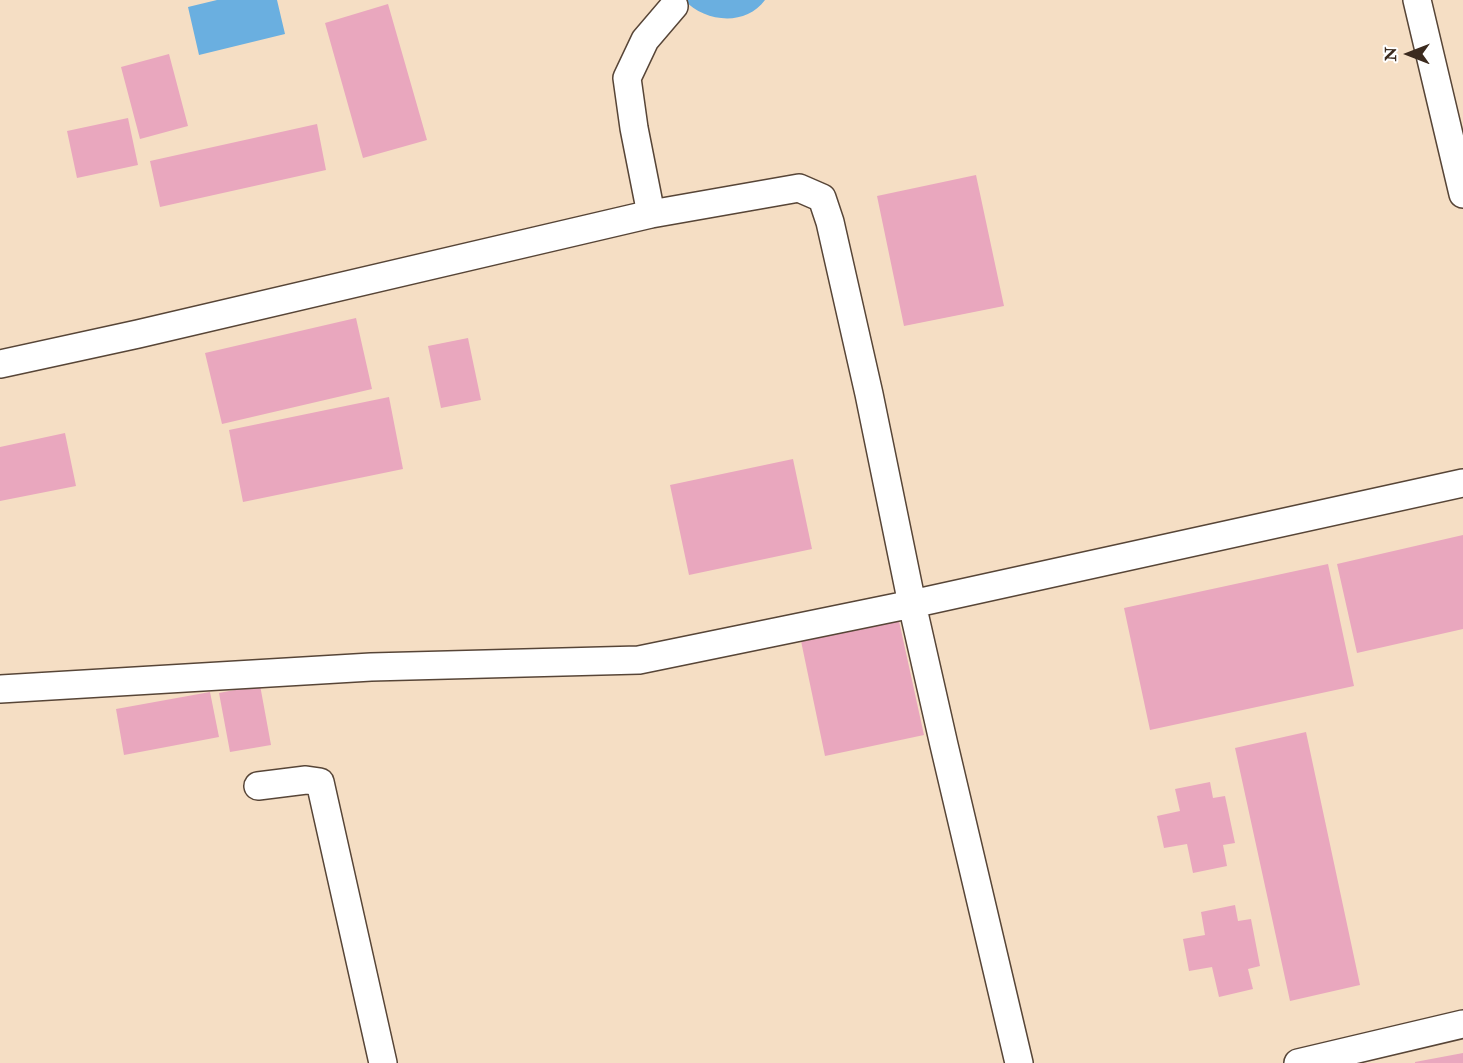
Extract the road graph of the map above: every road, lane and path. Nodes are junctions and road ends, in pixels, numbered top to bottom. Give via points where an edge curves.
1 (1417, 0) edge
2 (674, 6) dead end
3 (1463, 194) edge
4 (651, 214) junction
5 (0, 364) edge
6 (1463, 483) edge
7 (912, 604) junction
8 (0, 689) edge
9 (258, 786) dead end
10 (1463, 1024) edge
11 (383, 1063) edge
12 (1019, 1063) edge
13 (1298, 1063) edge

1 - 3 lane
2 - 4 lane via 645,40 627,78
4 - 5 lane
4 - 7 lane via 799,188 822,198 869,394
6 - 7 lane
7 - 8 lane via 639,660 371,667
7 - 12 lane
9 - 11 lane via 320,782
10 - 13 lane

